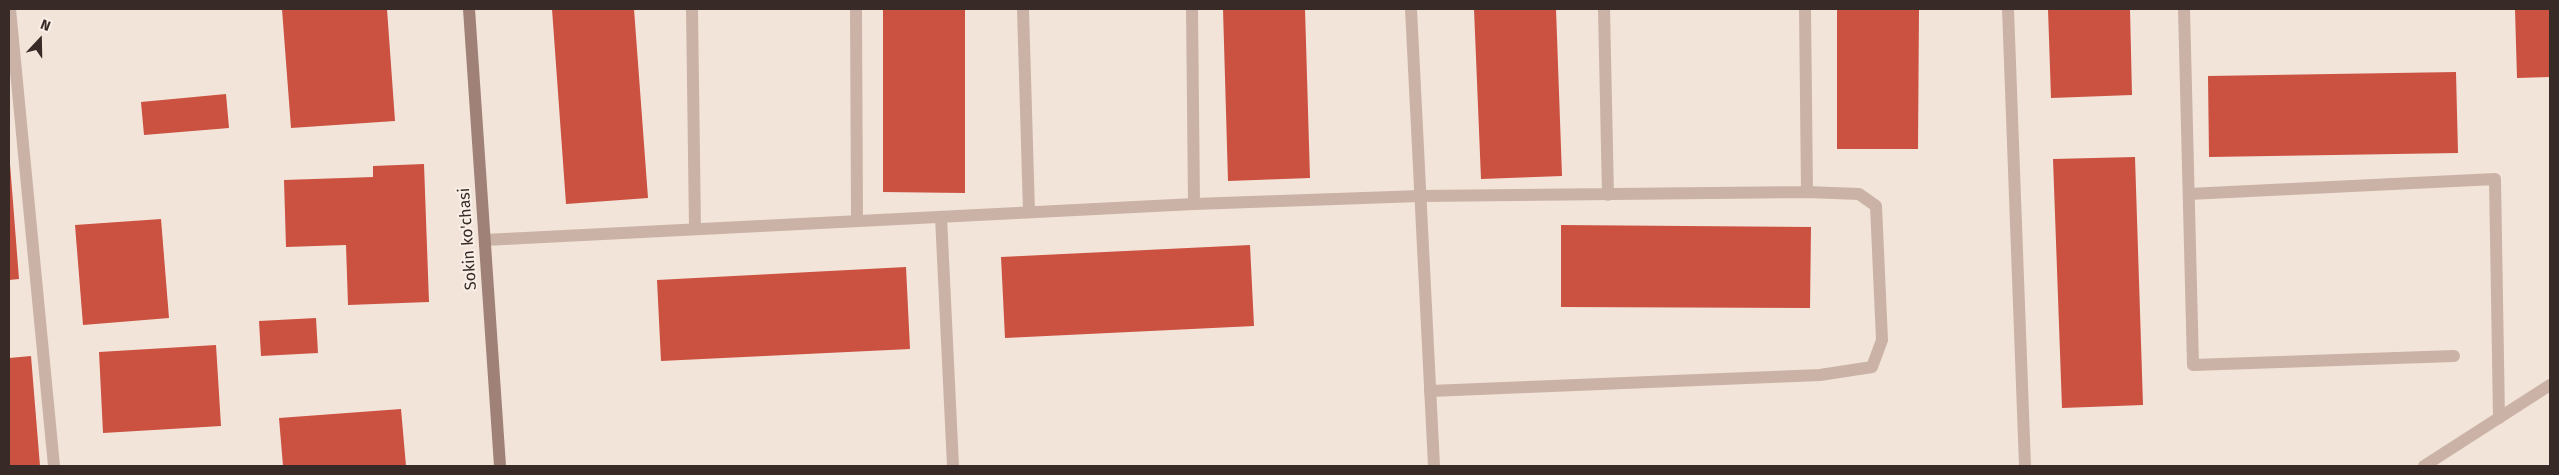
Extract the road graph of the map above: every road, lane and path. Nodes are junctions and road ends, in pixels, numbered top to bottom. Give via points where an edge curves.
1 (10, 9) edge
2 (470, 9) edge
3 (692, 9) edge
4 (856, 9) edge
5 (1023, 9) edge
6 (1192, 9) edge
7 (1411, 9) edge
8 (1604, 9) edge
9 (1804, 9) edge
10 (2008, 9) edge
11 (2184, 9) edge
12 (1807, 192) junction
13 (2189, 194) junction
14 (1608, 195) junction
15 (1420, 196) junction
16 (1194, 204) junction
17 (1029, 212) junction
18 (941, 217) junction
19 (857, 222) junction
20 (695, 229) junction
21 (485, 240) junction
22 (2454, 356) dead end
23 (2550, 385) edge
24 (1430, 391) junction
25 (2499, 418) junction
26 (54, 466) edge
27 (500, 466) edge
28 (953, 466) edge
29 (1434, 466) edge
30 (2025, 466) edge
31 (2424, 466) edge

1 - 26 street
2 - 21 street, Sokin ko'chasi
3 - 20 street
4 - 19 street
5 - 17 street
6 - 16 street
7 - 15 street
8 - 14 street
9 - 12 street
10 - 30 street
11 - 13 street
12 - 14 street
12 - 24 street via 1858,194 1876,206 1882,340 1872,367 1820,375
13 - 22 street via 2193,365
13 - 25 street via 2495,179
14 - 15 street
15 - 16 street
15 - 24 street
16 - 17 street
17 - 18 street
18 - 19 street
18 - 28 street
19 - 20 street
20 - 21 street
21 - 27 street, Sokin ko'chasi
23 - 25 street
24 - 29 street
25 - 31 street

